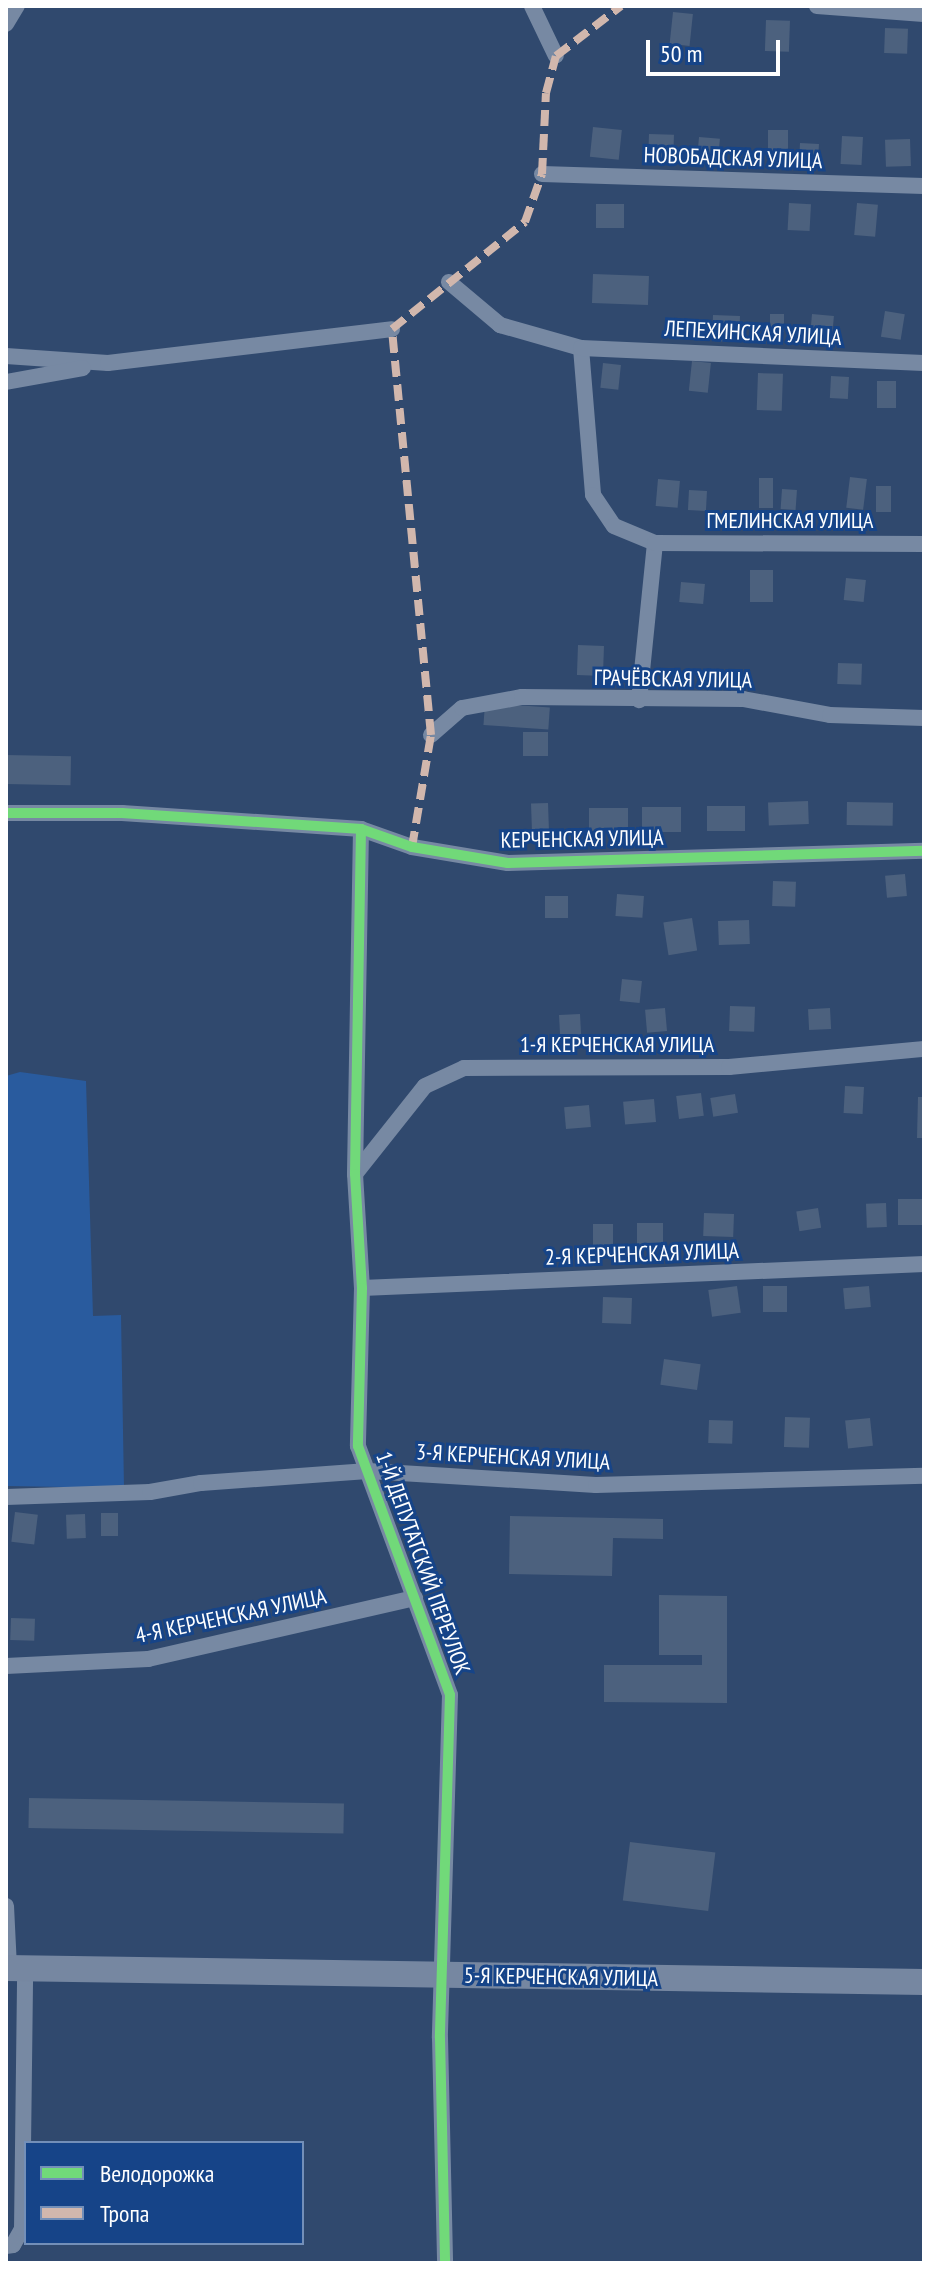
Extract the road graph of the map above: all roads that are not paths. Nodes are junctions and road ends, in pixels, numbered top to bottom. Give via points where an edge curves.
1 (17, 6) edge
2 (532, 6) edge
3 (817, 6) edge
4 (924, 14) edge
5 (6, 24) edge
6 (556, 56) dead end
7 (542, 174) dead end
8 (924, 186) edge
9 (449, 282) dead end
10 (392, 329) dead end
11 (581, 348) junction
12 (6, 356) edge
13 (108, 363) junction
14 (924, 363) edge
15 (6, 382) edge
16 (655, 543) junction
17 (924, 544) edge
18 (639, 700) junction
19 (924, 718) edge
20 (431, 735) dead end
21 (6, 813) edge
22 (361, 829) junction
23 (924, 851) edge
24 (924, 1049) edge
25 (355, 1174) junction
26 (924, 1264) edge
27 (362, 1288) junction
28 (368, 1471) junction
29 (924, 1476) edge
30 (6, 1497) edge
31 (415, 1598) junction
32 (6, 1666) edge
33 (6, 1906) edge
34 (13, 1969) edge
35 (442, 1975) junction
36 (924, 1982) edge
37 (6, 2246) edge
38 (445, 2263) edge

1 - 5 street
2 - 6 street
3 - 4 street
7 - 8 street, НОВОБАДСКАЯ УЛИЦА
9 - 11 street, ЛЕПЕХИНСКАЯ УЛИЦА via 500,325
10 - 13 street
11 - 14 street, ЛЕПЕХИНСКАЯ УЛИЦА
11 - 16 street via 593,495 614,526
12 - 13 street
13 - 15 street
16 - 17 street, ГМЕЛИНСКАЯ УЛИЦА
16 - 18 street
18 - 19 street, ГРАЧЁВСКАЯ УЛИЦА via 743,699 830,715
18 - 20 street, ГРАЧЁВСКАЯ УЛИЦА via 491,698 462,708
21 - 22 street, КЕРЧЕНСКАЯ УЛИЦА via 122,813
22 - 23 street, КЕРЧЕНСКАЯ УЛИЦА via 412,847 508,863
22 - 25 street, 1-Й ДЕПУТАТСКИЙ ПЕРЕУЛОК
24 - 25 street, 1-Я КЕРЧЕНСКАЯ УЛИЦА via 729,1067 464,1068 425,1086
25 - 27 street, 1-Й ДЕПУТАТСКИЙ ПЕРЕУЛОК
26 - 27 street, 2-Я КЕРЧЕНСКАЯ УЛИЦА
27 - 28 street, 1-Й ДЕПУТАТСКИЙ ПЕРЕУЛОК via 358,1446
28 - 29 street, 3-Я КЕРЧЕНСКАЯ УЛИЦА via 596,1485
28 - 30 street, 3-Я КЕРЧЕНСКАЯ УЛИЦА via 201,1483 150,1492
28 - 31 street, 1-Й ДЕПУТАТСКИЙ ПЕРЕУЛОК
31 - 32 street, 4-Я КЕРЧЕНСКАЯ УЛИЦА via 148,1659
31 - 35 street, 1-Й ДЕПУТАТСКИЙ ПЕРЕУЛОК via 450,1695
33 - 34 street
34 - 35 main road, 5-Я КЕРЧЕНСКАЯ УЛИЦА
34 - 37 street via 22,2229 13,2245
35 - 36 main road, 5-Я КЕРЧЕНСКАЯ УЛИЦА
35 - 38 street, 1-Й ДЕПУТАТСКИЙ ПЕРЕУЛОК

